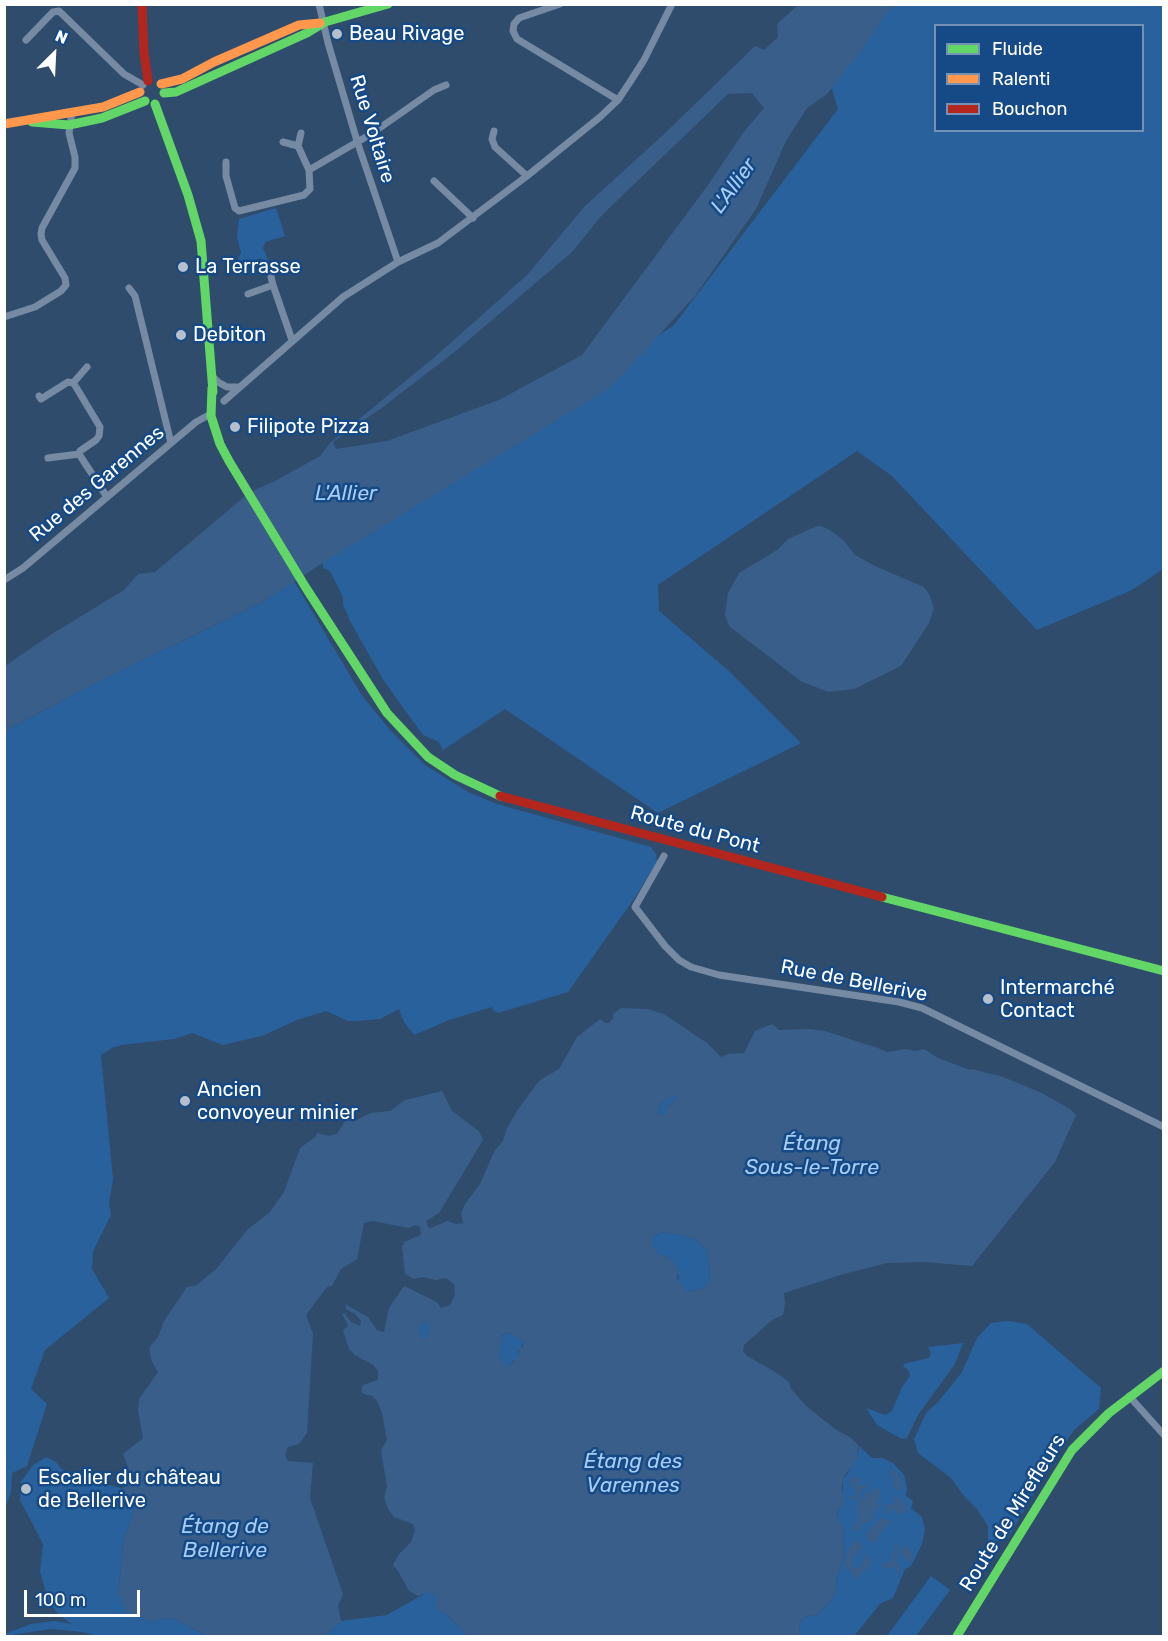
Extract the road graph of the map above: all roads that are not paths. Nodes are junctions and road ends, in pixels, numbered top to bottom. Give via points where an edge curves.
1 (142, 4) edge
2 (319, 4) edge
3 (388, 4) edge
4 (560, 4) edge
5 (672, 4) edge
6 (325, 22) junction
7 (26, 40) dead end
8 (446, 85) dead end
9 (163, 89) junction
10 (144, 90) junction
11 (618, 100) junction
12 (155, 104) junction
13 (72, 112) junction
14 (23, 121) junction
15 (4, 124) edge
16 (69, 125) junction
17 (494, 131) dead end
18 (301, 133) dead end
19 (357, 141) junction
20 (283, 142) dead end
21 (298, 146) junction
22 (226, 162) dead end
23 (309, 170) junction
24 (527, 177) junction
25 (434, 181) dead end
26 (473, 218) junction
27 (398, 262) junction
28 (289, 266) dead end
29 (273, 285) junction
30 (129, 288) dead end
31 (248, 294) dead end
32 (4, 317) edge
33 (292, 340) junction
34 (87, 367) dead end
35 (211, 375) junction
36 (73, 383) junction
37 (239, 387) junction
38 (212, 388) junction
39 (39, 396) dead end
40 (224, 401) dead end
41 (211, 416) junction
42 (171, 443) junction
43 (79, 454) junction
44 (48, 458) dead end
45 (228, 462) junction
46 (107, 497) junction
47 (4, 580) edge
48 (664, 856) dead end
49 (1164, 971) edge
50 (1164, 1127) edge
51 (1164, 1371) edge
52 (1128, 1396) junction
53 (1164, 1435) edge
54 (957, 1636) edge

1 - 10 main road
2 - 6 street, Rue Voltaire
3 - 6 main road
4 - 11 street via 519,18 513,31 517,39
5 - 11 street via 644,60
6 - 9 main road via 299,25
6 - 19 street, Rue Voltaire
7 - 10 street via 53,12 59,11
8 - 19 street
9 - 10 main road via 155,81
9 - 12 main road via 162,100
10 - 12 main road
10 - 13 main road via 103,107
10 - 16 main road via 102,118
11 - 24 street
12 - 35 main road via 201,241
13 - 14 main road
13 - 16 street
14 - 15 main road
14 - 16 main road
16 - 32 street via 75,168 41,234 66,285 35,308
17 - 24 street via 495,147
18 - 21 street
19 - 23 street
19 - 27 street, Rue Voltaire
20 - 21 street
21 - 23 street
22 - 23 street via 226,176 239,211 304,195 310,189
24 - 26 street
25 - 26 street
26 - 27 street via 438,243
27 - 33 street via 343,297
28 - 29 street via 275,270
29 - 31 street
29 - 33 street
30 - 42 street via 135,296
33 - 37 street
34 - 36 street
35 - 37 street via 228,387
35 - 38 main road
36 - 39 street via 68,382 41,399
36 - 43 street via 100,427 96,440
37 - 40 street
38 - 41 main road
38 - 45 main road
41 - 42 street, Rue des Garennes via 196,422
41 - 45 main road
42 - 46 street, Rue des Garennes
43 - 44 street
43 - 46 street
45 - 49 main road, Route du Pont via 387,713 407,737 455,775 495,795
46 - 47 street, Rue des Garennes
48 - 50 street, Rue de Bellerive via 635,907 669,951 691,967 922,1008
51 - 52 main road, Route de Mirefleurs
52 - 53 street
52 - 54 main road, Route de Mirefleurs via 1072,1450

